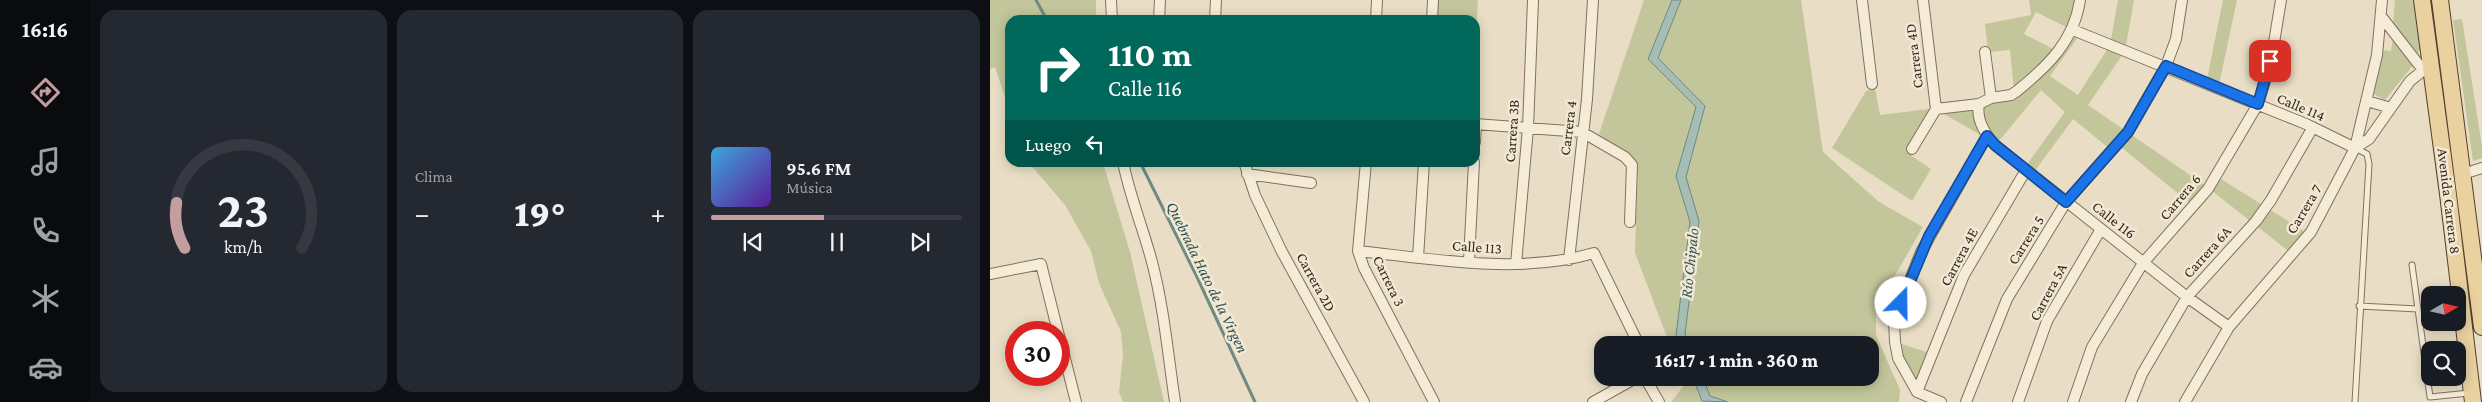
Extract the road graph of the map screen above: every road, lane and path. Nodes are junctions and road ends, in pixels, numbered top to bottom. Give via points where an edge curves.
1 (1111, 0) edge
2 (1160, 0) edge
3 (1216, 0) edge
4 (1377, 0) edge
5 (1433, 0) edge
6 (1533, 0) edge
7 (1593, 0) edge
8 (1862, 0) edge
9 (1923, 0) edge
10 (2080, 0) edge
11 (2182, 0) edge
12 (2281, 0) edge
13 (2382, 0) edge
14 (2422, 0) edge
15 (2440, 0) edge
16 (1112, 15) edge
17 (1159, 15) edge
18 (1215, 15) edge
19 (1376, 15) edge
20 (1432, 15) edge
21 (2381, 16) junction
22 (2073, 30) junction
23 (1985, 52) dead end
24 (2166, 66) junction
25 (2427, 67) junction
26 (1872, 84) dead end
27 (1990, 98) junction
28 (2367, 101) junction
29 (1979, 104) junction
30 (2258, 104) junction
31 (2391, 108) junction
32 (1936, 109) junction
33 (1480, 124) edge
34 (2313, 127) junction
35 (1528, 128) junction
36 (1582, 132) junction
37 (1987, 136) junction
38 (2355, 148) junction
39 (1912, 149) dead end
40 (1123, 167) edge
41 (1245, 167) edge
42 (1366, 167) edge
43 (1424, 167) edge
44 (1474, 167) edge
45 (2482, 168) edge
46 (2026, 170) junction
47 (1247, 174) junction
48 (2463, 174) junction
49 (1311, 183) dead end
50 (2066, 202) junction
51 (1630, 222) dead end
52 (2101, 229) junction
53 (1358, 251) junction
54 (1418, 258) junction
55 (1569, 260) junction
56 (1468, 261) junction
57 (2143, 262) junction
58 (1516, 264) junction
59 (2412, 264) dead end
60 (991, 270) edge
61 (2187, 297) junction
62 (2359, 306) junction
63 (2418, 309) junction
64 (1055, 321) edge
65 (2229, 327) junction
66 (2482, 327) edge
67 (1635, 336) edge
68 (1070, 379) edge
69 (1622, 386) edge
70 (1650, 386) edge
71 (1917, 392) junction
72 (2472, 397) edge
73 (1076, 402) edge
74 (1175, 402) edge
75 (1364, 402) edge
76 (1434, 402) edge
77 (1593, 402) edge
78 (1659, 402) edge
79 (1941, 402) edge
80 (1966, 402) edge
81 (2018, 402) edge
82 (2073, 402) edge
83 (2131, 402) edge
84 (2185, 402) edge
85 (2355, 402) edge

1 - 16 street
2 - 17 street
3 - 18 street
4 - 19 street
5 - 20 street
6 - 35 street, Carrera 3B
7 - 36 street, Carrera 4
8 - 26 street
9 - 32 street, Carrera 4D
10 - 22 street
11 - 24 street, Carrera 5 via 2176,39
12 - 30 street, Carrera 6
13 - 21 street, Carrera 7
14 - 25 main road, Avenida Carrera 8
15 - 48 main road, Avenida Carrera 8
21 - 25 street
21 - 28 street, Carrera 7
22 - 24 street, Calle 114
22 - 27 street via 2059,53 2037,75 2011,95
23 - 27 street
24 - 30 street, Calle 114
24 - 50 street, Carrera 5 via 2128,132
25 - 31 street via 2410,81
25 - 72 main road, Avenida Carrera 8
27 - 29 street
28 - 31 street
28 - 38 street, Carrera 7
29 - 32 street
29 - 37 street, Calle 116 via 1978,111
30 - 34 street, Calle 114
30 - 57 street, Carrera 6 via 2208,189
31 - 38 street via 2369,139
32 - 39 street
33 - 35 street
34 - 38 street, Calle 114
34 - 61 street, Carrera 6A via 2256,221
35 - 36 street
35 - 58 street, Carrera 3B
36 - 51 street via 1625,157 1632,165
36 - 55 street, Carrera 4
37 - 46 street, Calle 116
37 - 71 street via 1921,252 1894,320 1898,358
38 - 62 lane via 2367,154 2369,164
38 - 65 street, Carrera 7 via 2311,232
40 - 74 street via 1160,298
41 - 47 street, Carrera 2D
42 - 53 street, Carrera 3
43 - 54 street
44 - 56 street
45 - 48 street
46 - 50 street, Calle 116
46 - 71 street, Carrera 4E via 1964,275
47 - 49 street
47 - 75 street, Carrera 2D via 1281,250
48 - 66 main road, Avenida Carrera 8
50 - 52 street, Calle 116
50 - 80 street, Carrera 5 via 2006,299
52 - 57 street, Calle 116
52 - 81 street, Carrera 5A via 2047,322
53 - 54 street, Calle 113
53 - 76 street, Carrera 3
54 - 56 street, Calle 113
55 - 58 street, Calle 113
55 - 67 street, Calle 113 via 1594,253
56 - 58 street, Calle 113
57 - 61 street, Calle 116
57 - 82 street, Carrera 6 via 2092,347
59 - 63 lane
60 - 64 street via 1041,264
61 - 65 street, Calle 116
61 - 83 street, Carrera 6A via 2142,374
62 - 63 lane
62 - 85 lane
63 - 72 lane via 2430,398
65 - 84 street, Carrera 7
68 - 73 street
69 - 77 street
70 - 78 street
71 - 79 street

